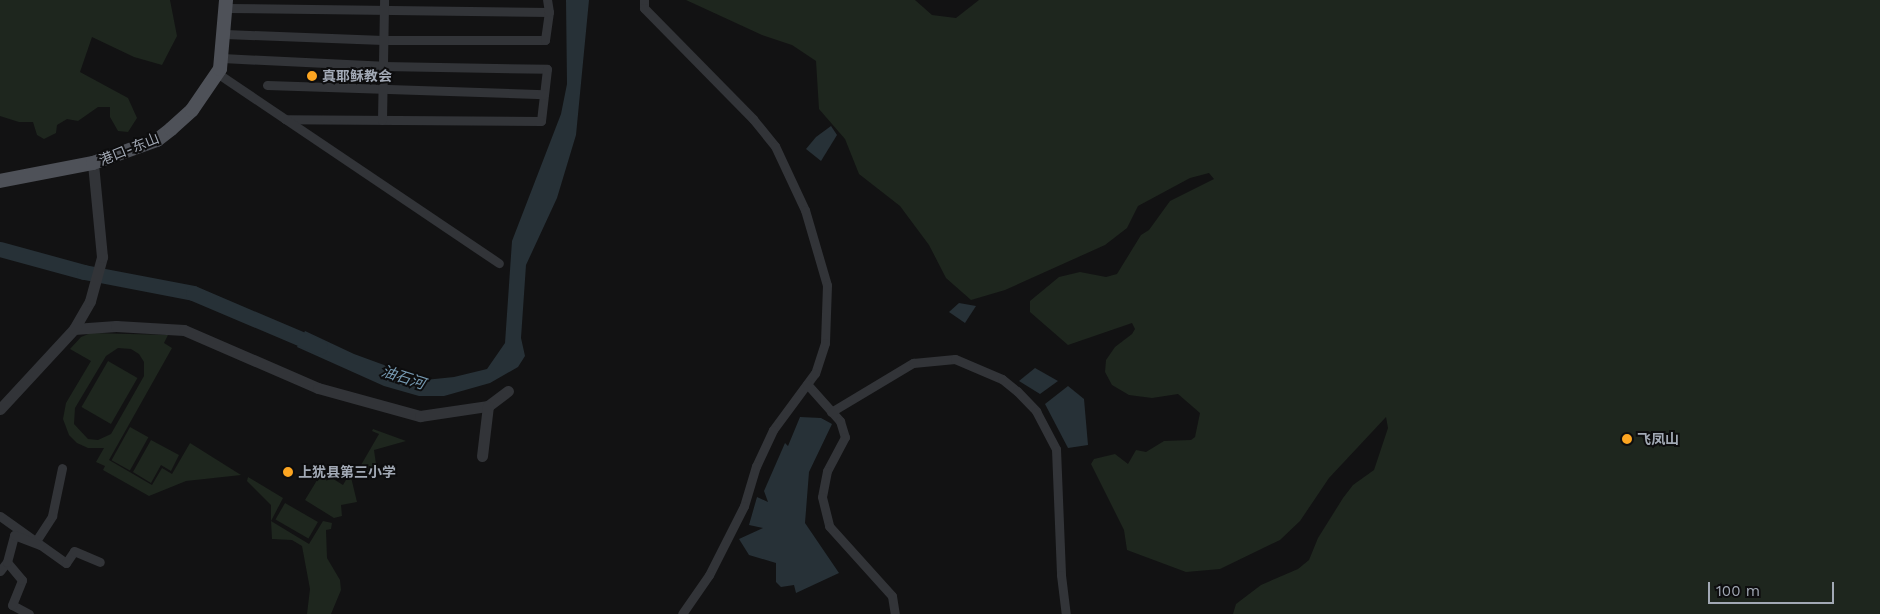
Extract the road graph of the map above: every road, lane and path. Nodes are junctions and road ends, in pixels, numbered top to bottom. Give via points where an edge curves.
1 (384, 0) edge
2 (547, 0) edge
3 (644, 0) edge
4 (226, 4) edge
5 (384, 10) junction
6 (549, 12) junction
7 (225, 34) junction
8 (383, 40) junction
9 (222, 58) junction
10 (383, 66) junction
11 (217, 73) junction
12 (267, 85) dead end
13 (382, 90) junction
14 (544, 94) junction
15 (285, 118) junction
16 (382, 120) junction
17 (93, 163) junction
18 (0, 181) edge
19 (500, 263) dead end
20 (74, 329) junction
21 (807, 384) junction
22 (508, 391) dead end
23 (488, 406) junction
24 (0, 409) edge
25 (831, 412) junction
26 (482, 456) dead end
27 (62, 468) dead end
28 (0, 516) edge
29 (38, 544) junction
30 (7, 562) junction
31 (100, 562) dead end
32 (0, 570) edge
33 (29, 614) edge
34 (682, 614) edge
35 (895, 614) edge
36 (1066, 614) edge

1 - 5 street
2 - 6 street
3 - 21 street via 644,8 747,112 776,146 805,210 827,285 825,343 815,373
4 - 5 street
4 - 7 main road, 港口-东山
5 - 6 street
5 - 8 street
6 - 8 street via 545,40
7 - 8 street
7 - 9 main road, 港口-东山
8 - 10 street
9 - 10 street
9 - 11 main road, 港口-东山
10 - 13 street
10 - 14 street via 547,69
11 - 15 street
11 - 17 main road, 港口-东山 via 192,110 172,129 140,147
12 - 13 street
13 - 14 street
13 - 16 street
14 - 16 street via 541,121
15 - 16 street
15 - 19 street
17 - 18 main road, 港口-东山
17 - 20 street via 102,257 96,284
20 - 23 street via 116,326 184,330 318,388 420,416
20 - 24 street
21 - 25 street
21 - 34 street via 773,430 735,523 709,575
22 - 23 street
23 - 26 street
25 - 35 street via 840,421 845,437 827,471 822,497 829,526 892,596
25 - 36 street via 913,363 955,359 1002,379 1036,411 1056,449 1061,575
27 - 29 street via 52,516
28 - 29 street
29 - 30 street via 14,535
29 - 31 street via 66,563 74,551
30 - 32 street
30 - 33 street via 22,580 12,605

